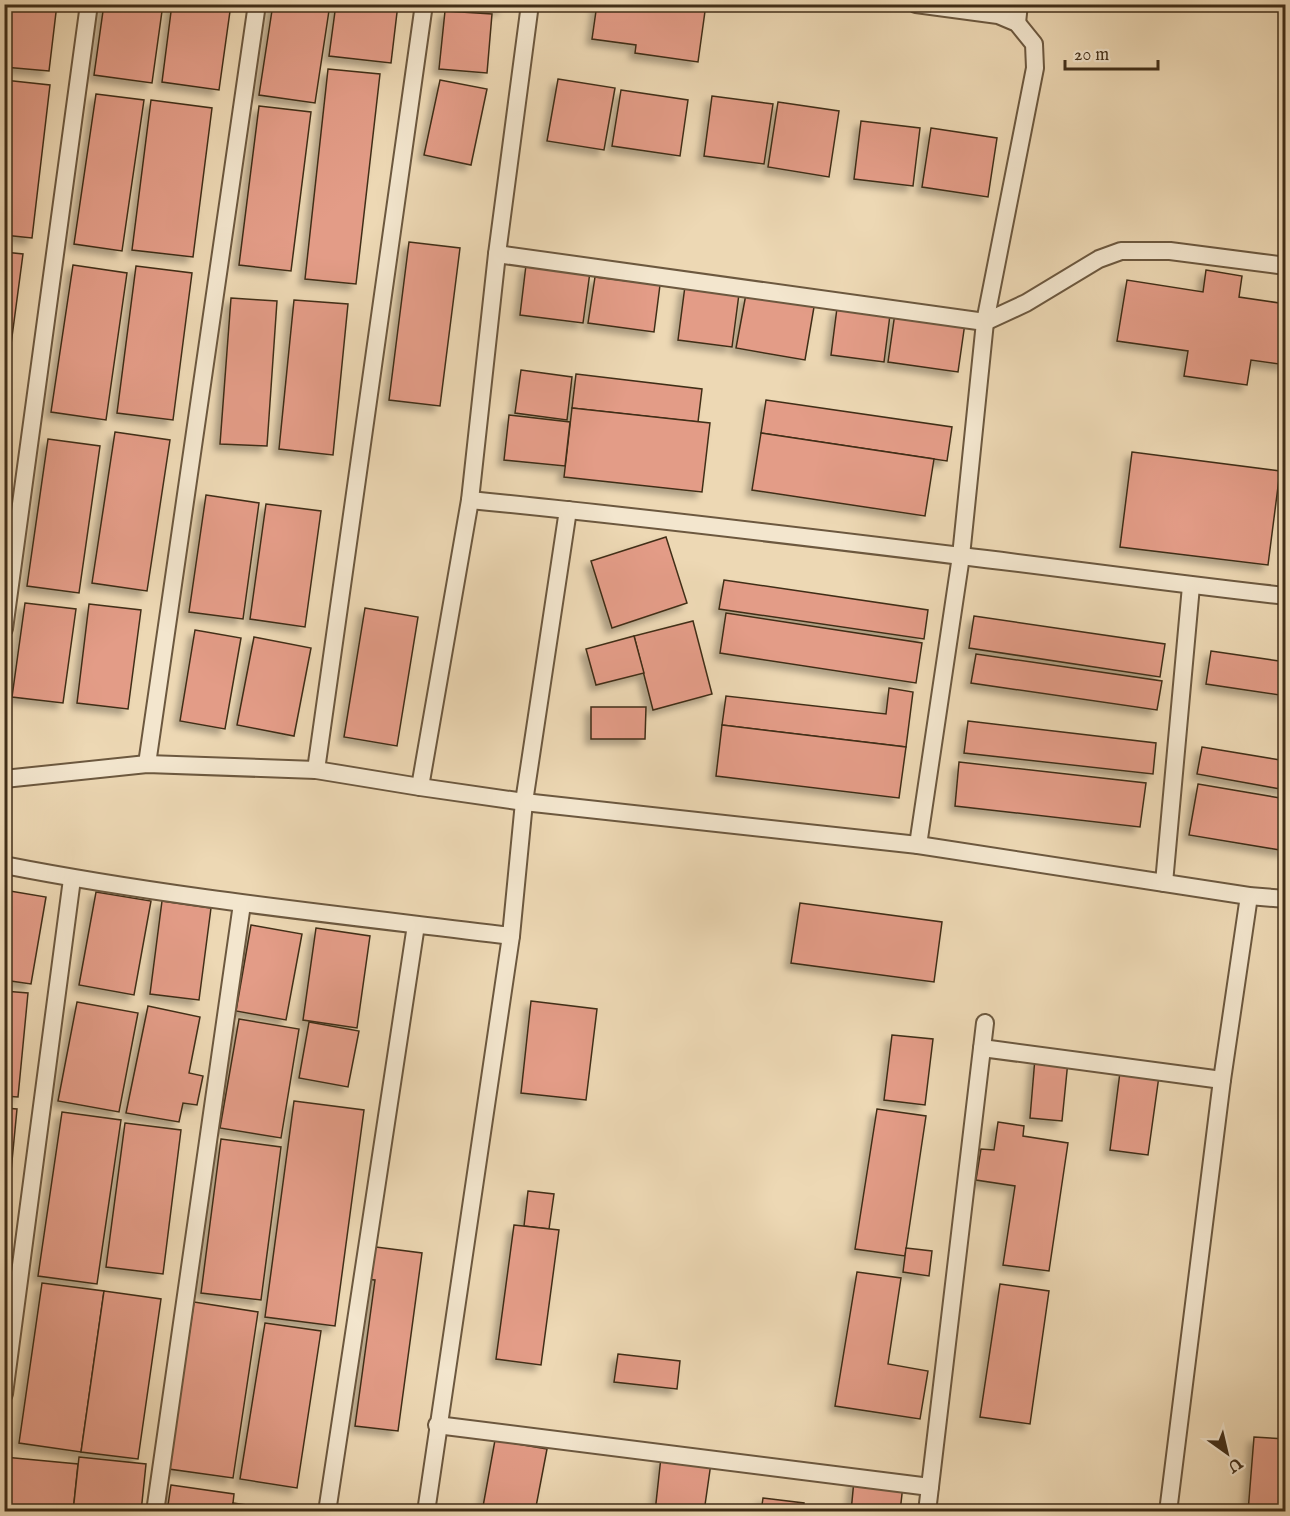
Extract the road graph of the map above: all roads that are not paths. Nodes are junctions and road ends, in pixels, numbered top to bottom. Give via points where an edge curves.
1 (89, 4) edge
2 (257, 4) edge
3 (424, 4) edge
4 (530, 4) edge
5 (916, 4) edge
6 (1019, 4) edge
7 (1017, 23) junction
8 (497, 254) junction
9 (1286, 266) edge
10 (985, 322) junction
11 (471, 500) junction
12 (568, 510) junction
13 (961, 556) junction
14 (1191, 586) junction
15 (1286, 596) edge
16 (4, 629) edge
17 (147, 764) junction
18 (316, 770) junction
19 (4, 779) edge
20 (420, 787) junction
21 (524, 802) junction
22 (918, 845) junction
23 (4, 865) edge
24 (72, 879) junction
25 (1164, 883) junction
26 (1249, 896) junction
27 (1286, 899) edge
28 (242, 904) junction
29 (416, 925) junction
30 (511, 936) junction
31 (985, 1023) dead end
32 (982, 1048) junction
33 (1222, 1080) junction
34 (4, 1394) edge
35 (437, 1425) junction
36 (930, 1487) junction
37 (155, 1512) edge
38 (327, 1512) edge
39 (426, 1512) edge
40 (927, 1512) edge
41 (1168, 1512) edge

1 - 16 lane
2 - 17 lane
3 - 18 lane
4 - 8 lane
5 - 7 lane via 998,15
6 - 7 lane
7 - 10 lane via 1034,44 1035,68
8 - 10 lane
8 - 11 lane
9 - 10 lane via 1170,251 1121,251 1099,259 1026,303
10 - 13 lane
11 - 12 lane
11 - 20 lane
12 - 13 lane
12 - 21 lane
13 - 14 lane
13 - 22 lane
14 - 15 lane
14 - 25 lane
17 - 18 lane
17 - 19 lane
18 - 20 lane
20 - 21 lane
21 - 22 lane
21 - 30 lane
22 - 25 lane
23 - 24 lane
24 - 28 lane
24 - 34 lane
25 - 26 lane
26 - 27 lane
26 - 33 lane
28 - 29 lane
28 - 37 lane
29 - 30 lane
29 - 38 lane
30 - 35 lane
31 - 32 lane
32 - 33 lane
32 - 36 lane
33 - 41 lane
35 - 36 lane
35 - 39 lane
36 - 40 lane

